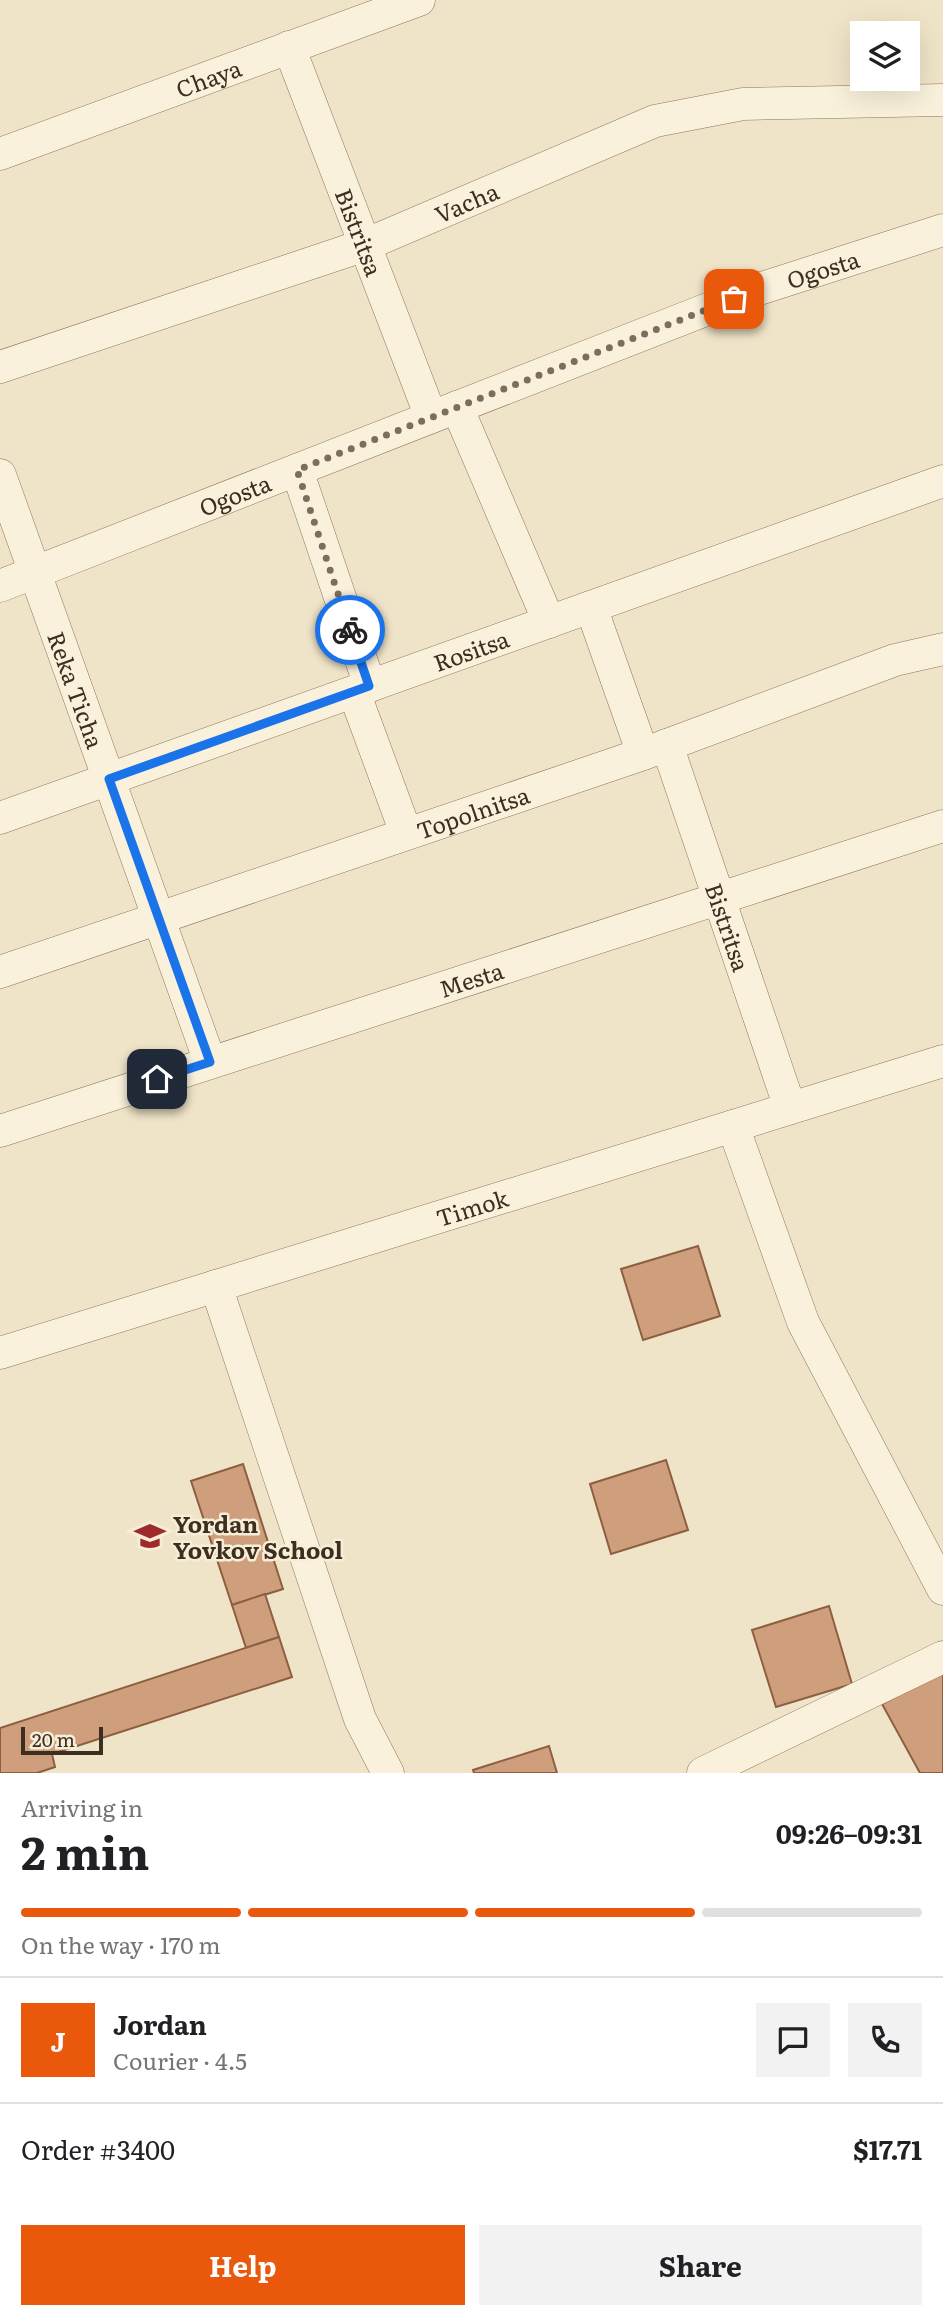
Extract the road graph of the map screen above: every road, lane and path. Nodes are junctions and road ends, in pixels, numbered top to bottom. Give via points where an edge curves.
1 (419, 0) edge
2 (348, 14) edge
3 (289, 47) junction
4 (943, 100) edge
5 (0, 154) edge
6 (943, 230) edge
7 (365, 245) junction
8 (0, 367) edge
9 (444, 412) junction
10 (297, 470) junction
11 (0, 475) edge
12 (943, 481) edge
13 (35, 573) junction
14 (0, 586) edge
15 (591, 607) junction
16 (549, 622) junction
17 (943, 649) edge
18 (362, 689) junction
19 (655, 749) junction
20 (109, 779) junction
21 (0, 818) edge
22 (943, 825) edge
23 (406, 833) junction
24 (719, 898) junction
25 (158, 918) junction
26 (0, 972) edge
27 (943, 1061) edge
28 (210, 1062) junction
29 (790, 1108) junction
30 (733, 1126) junction
31 (0, 1131) edge
32 (216, 1286) junction
33 (0, 1353) edge
34 (943, 1589) edge
35 (943, 1657) edge
36 (388, 1773) edge
37 (703, 1773) edge

1 - 2 street, Chaya
2 - 3 street, Chaya
3 - 5 street, Chaya
3 - 7 street, Bistritsa
4 - 7 street, Vacha via 743,104 655,121
6 - 9 street, Ogosta via 759,289
7 - 8 street, Vacha
7 - 9 street, Bistritsa
9 - 10 street, Ogosta
9 - 16 street, Bistritsa
10 - 13 street, Ogosta
10 - 18 street
11 - 13 street, Reka Ticha
12 - 15 street, Rositsa
13 - 14 street, Ogosta
13 - 20 street, Reka Ticha
15 - 16 street, Rositsa
15 - 19 street, Bistritsa
16 - 18 street, Rositsa
17 - 19 street, Topolnitsa via 895,660
18 - 20 street, Rositsa
18 - 23 street
19 - 23 street, Topolnitsa
19 - 24 street, Bistritsa
20 - 21 street, Rositsa
20 - 25 street, Reka Ticha
22 - 24 street, Mesta
23 - 25 street, Topolnitsa
24 - 28 street, Mesta
24 - 29 street, Bistritsa
25 - 26 street, Topolnitsa
25 - 28 street, Reka Ticha
27 - 29 street, Timok
28 - 31 street, Mesta
29 - 30 street, Timok
30 - 32 street, Timok
30 - 34 street via 803,1322
32 - 33 street, Timok
32 - 36 street via 360,1719
35 - 37 street

